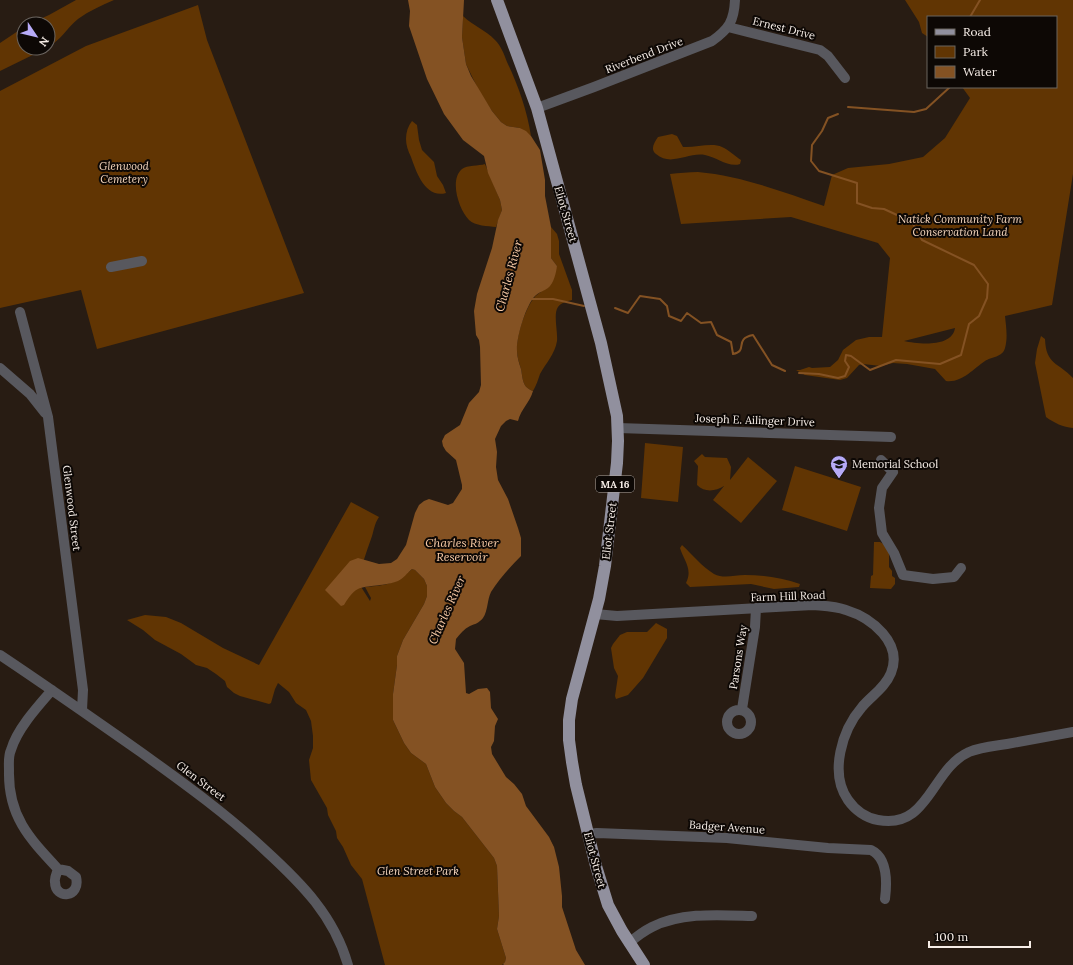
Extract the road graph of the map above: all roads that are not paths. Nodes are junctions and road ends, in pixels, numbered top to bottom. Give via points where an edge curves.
1 (497, 0) edge
2 (735, 0) edge
3 (728, 27) junction
4 (845, 78) dead end
5 (537, 108) junction
6 (142, 261) dead end
7 (111, 267) dead end
8 (20, 312) dead end
9 (2, 373) edge
10 (48, 417) junction
11 (618, 428) junction
12 (891, 437) dead end
13 (881, 460) dead end
14 (961, 568) dead end
15 (756, 608) junction
16 (595, 614) junction
17 (0, 654) edge
18 (52, 690) junction
19 (742, 709) dead end
20 (82, 710) junction
21 (1073, 732) edge
22 (588, 834) junction
23 (58, 869) dead end
24 (885, 899) dead end
25 (752, 916) dead end
26 (629, 943) junction
27 (348, 965) edge
28 (644, 965) edge

1 - 5 main road, Eliot Street / MA 16
2 - 3 street via 732,20
3 - 4 street, Ernest Drive via 820,50
3 - 5 street, Riverbend Drive via 712,41 695,49
5 - 11 main road, Eliot Street / MA 16 via 601,343
6 - 7 street
8 - 10 street, Glenwood Street
9 - 10 street via 30,394
10 - 20 street, Glenwood Street via 83,690
11 - 12 street, Joseph E. Ailinger Drive
11 - 16 main road, Eliot Street / MA 16 via 617,463 604,577
13 - 14 street via 893,472 882,488 879,508 882,533 903,575 932,579 954,577
15 - 16 street, Farm Hill Road via 617,616
15 - 19 street, Parsons Way
15 - 21 street, Farm Hill Road via 813,605 838,608 853,612 872,623 889,641 893,654 891,673 885,684 856,714 845,737 840,760 840,781 848,800 873,819 896,820 912,814 923,804 951,764 970,752
16 - 22 main road, Eliot Street / MA 16 via 574,689 569,720 572,762
17 - 18 street, Glen Street
18 - 20 street, Glen Street
18 - 23 street via 28,720 10,750 8,785 16,816 33,842
20 - 27 street, Glen Street via 216,808 294,876 329,921 344,948
22 - 24 street, Badger Avenue via 727,838 864,849 875,852 882,861 886,879
22 - 26 main road, Eliot Street / MA 16 via 608,905
25 - 26 street via 680,918 650,928
26 - 28 main road, Eliot Street / MA 16

